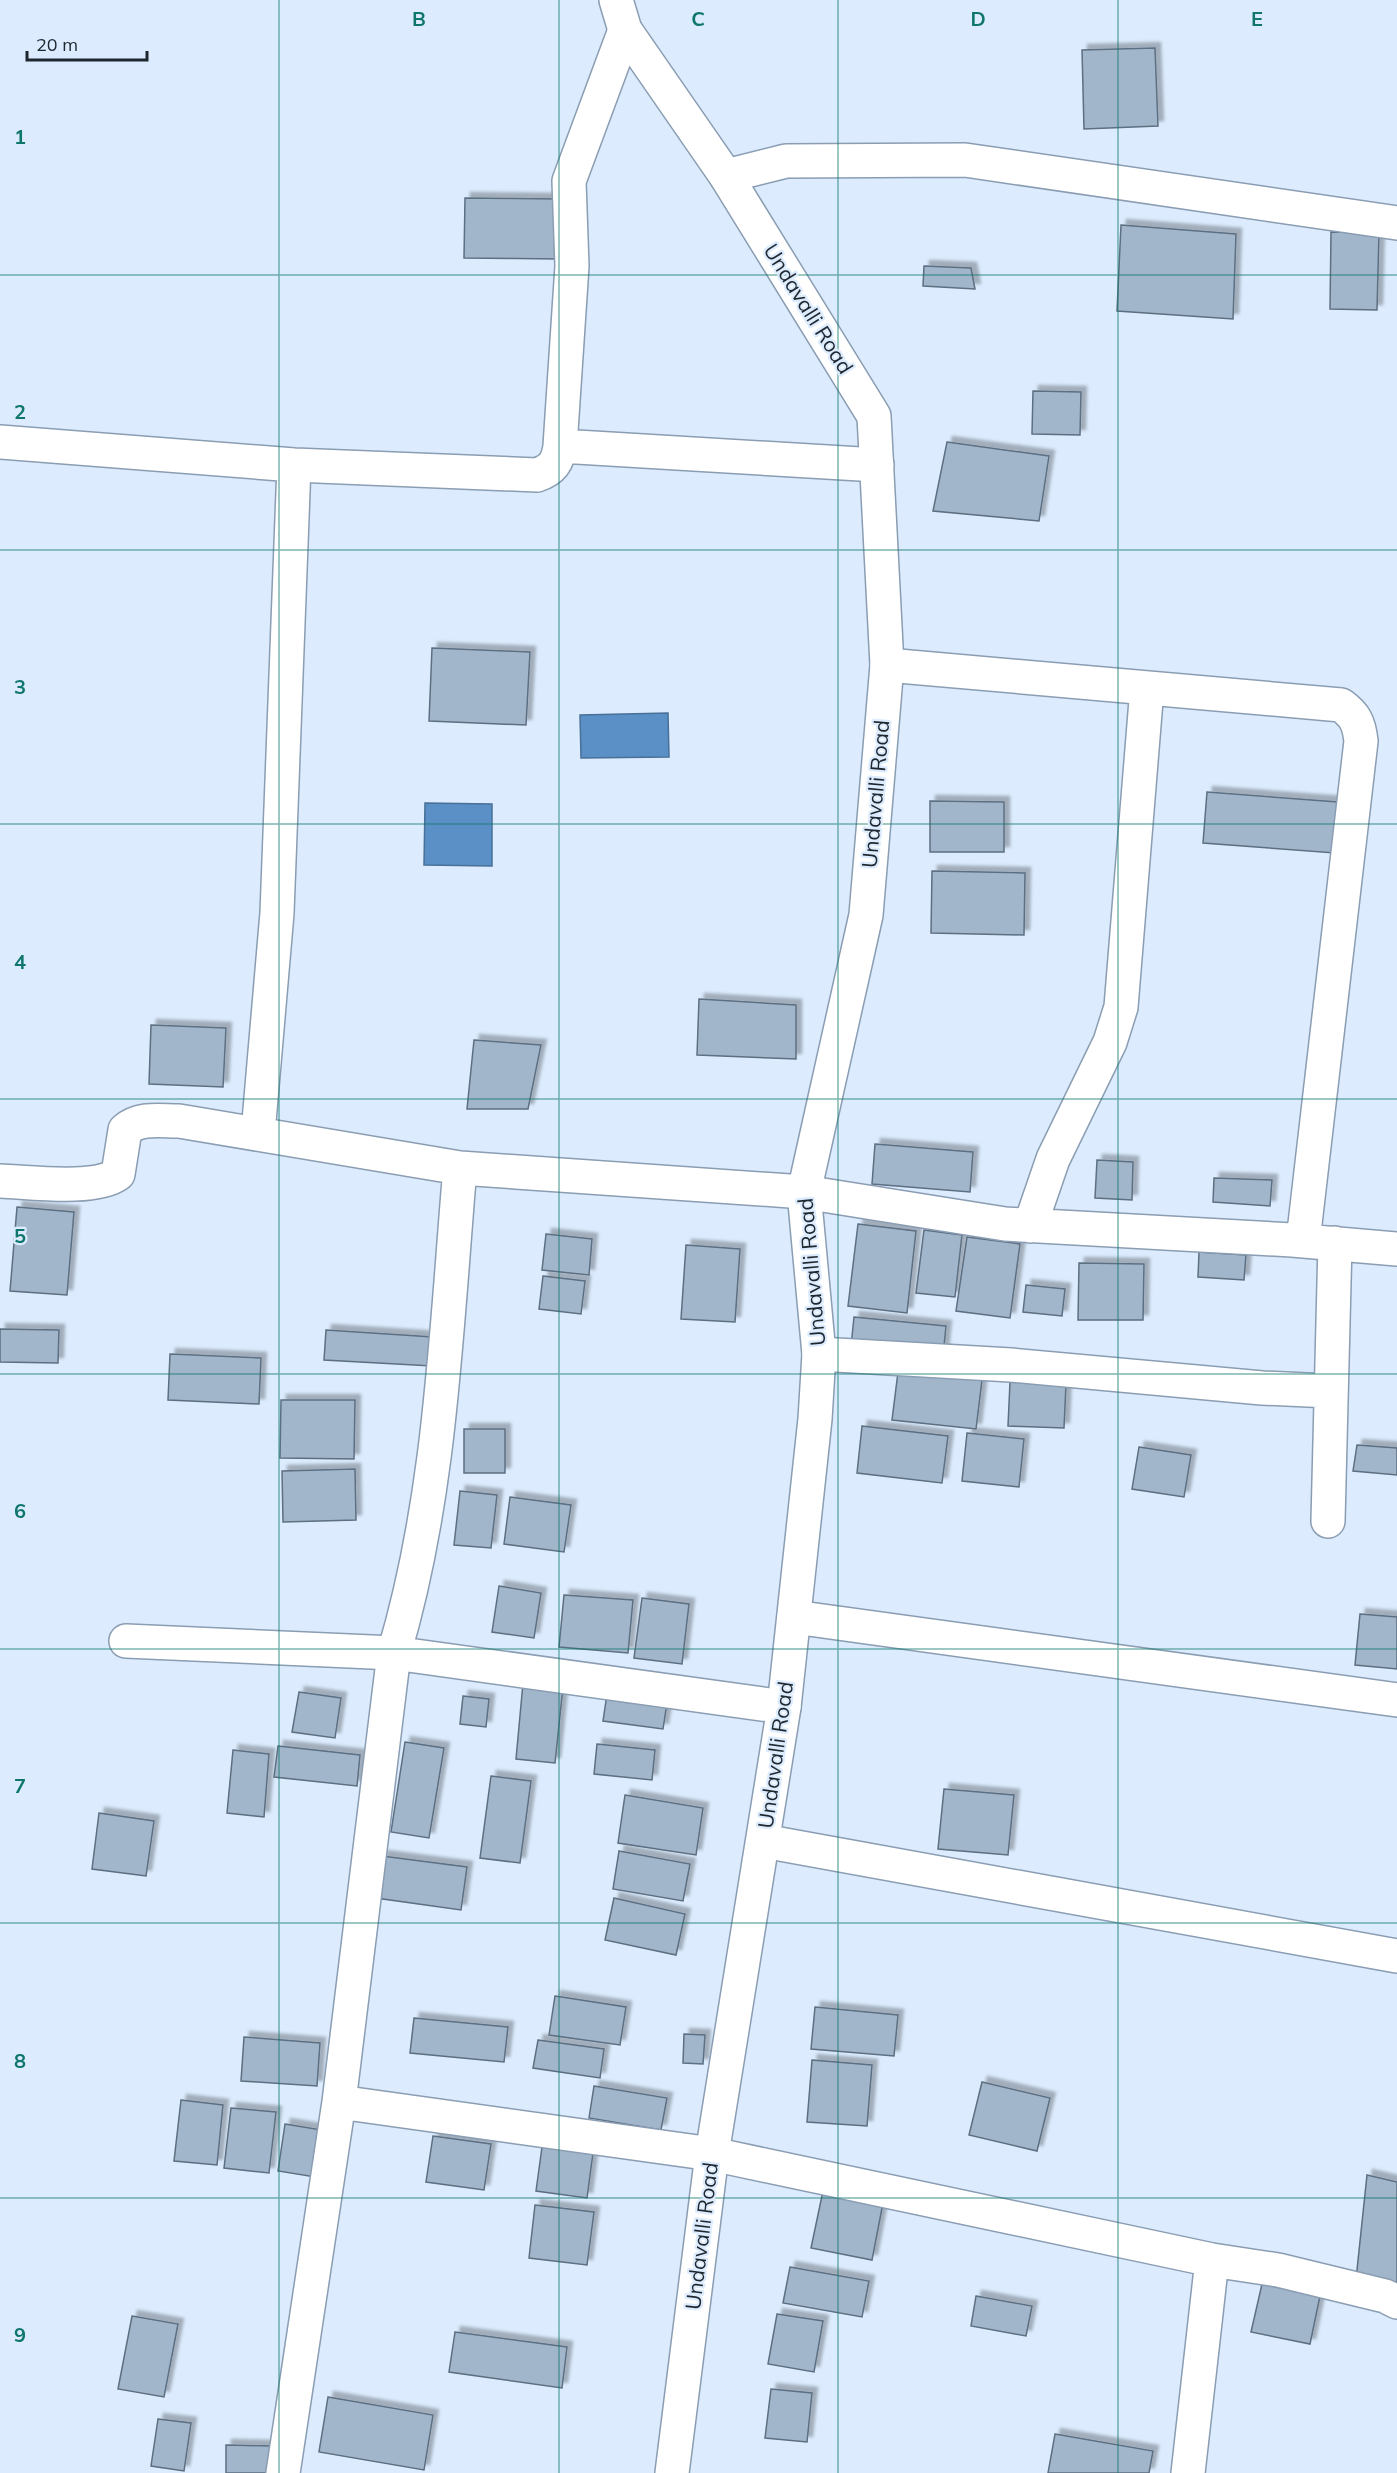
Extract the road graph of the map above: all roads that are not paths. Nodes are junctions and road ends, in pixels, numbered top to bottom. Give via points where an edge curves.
1 (621, 15) edge
2 (726, 176) junction
3 (1397, 223) edge
4 (0, 442) edge
5 (560, 446) junction
6 (294, 465) junction
7 (877, 465) junction
8 (887, 665) junction
9 (1147, 688) junction
10 (258, 1133) junction
11 (460, 1168) junction
12 (0, 1182) edge
13 (804, 1192) junction
14 (1030, 1226) junction
15 (1303, 1241) junction
16 (1335, 1244) junction
17 (1397, 1249) edge
18 (819, 1354) junction
19 (1330, 1391) junction
20 (1328, 1521) dead end
21 (794, 1617) junction
22 (126, 1641) dead end
23 (394, 1653) junction
24 (1397, 1700) edge
25 (784, 1707) junction
26 (763, 1841) junction
27 (1397, 1956) edge
28 (339, 2102) junction
29 (712, 2154) junction
30 (1212, 2260) junction
31 (1397, 2302) edge
32 (283, 2473) edge
33 (672, 2473) edge
34 (1188, 2473) edge

1 - 2 street, Undavalli Road
1 - 5 street via 569,181 572,266
2 - 3 street via 786,161 965,160
2 - 7 street, Undavalli Road via 874,416
4 - 6 street
5 - 6 street via 557,462 537,475
5 - 7 street
6 - 10 street via 277,913
7 - 8 street, Undavalli Road
8 - 9 street
8 - 13 street, Undavalli Road via 866,915
9 - 14 street via 1121,1007 1110,1042 1053,1159
9 - 15 street via 1341,705 1360,726
10 - 11 street
10 - 12 street via 179,1120 142,1120 125,1130 118,1174 110,1180 83,1184
11 - 13 street
11 - 23 street via 434,1467 410,1602
13 - 14 street
13 - 18 street, Undavalli Road
14 - 15 street
15 - 16 street
16 - 17 street
16 - 19 street
18 - 19 street
18 - 21 street, Undavalli Road via 816,1419
19 - 20 street
21 - 24 street
21 - 25 street, Undavalli Road
22 - 23 street
23 - 25 street
23 - 28 street
25 - 26 street, Undavalli Road
26 - 27 street
26 - 29 street, Undavalli Road
28 - 29 street
28 - 32 street
29 - 30 street
29 - 33 street, Undavalli Road
30 - 31 street via 1278,2270
30 - 34 street

